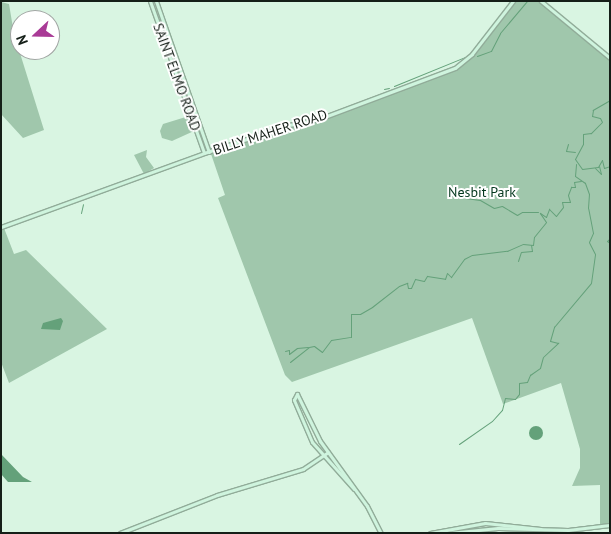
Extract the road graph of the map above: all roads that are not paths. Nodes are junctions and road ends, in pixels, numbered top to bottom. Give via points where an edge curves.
1 (150, 1) edge
2 (156, 1) edge
3 (513, 1) edge
4 (541, 1) edge
5 (610, 58) edge
6 (195, 114) junction
7 (191, 116) junction
8 (201, 128) junction
9 (196, 130) junction
10 (209, 152) junction
11 (204, 153) junction
12 (1, 227) edge
13 (328, 452) junction
14 (322, 456) junction
15 (354, 489) junction
16 (610, 525) edge
17 (542, 531) edge
18 (120, 533) edge
19 (380, 533) edge
20 (430, 533) edge
21 (449, 533) edge

1 - 7 main road, SAINT ELMO ROAD
2 - 6 main road, SAINT ELMO ROAD
3 - 10 main road, BILLY MAHER ROAD via 472,54 455,68 319,119 289,125
4 - 5 main road
6 - 7 main road
6 - 8 main road, SAINT ELMO ROAD
7 - 9 main road, SAINT ELMO ROAD
8 - 9 main road
8 - 10 main road, SAINT ELMO ROAD
9 - 11 main road, SAINT ELMO ROAD
10 - 11 main road, BILLY MAHER ROAD
11 - 12 main road, BILLY MAHER ROAD
13 - 14 main road
13 - 14 main road via 297,394 294,400 302,421
13 - 15 main road
14 - 15 main road
14 - 18 main road via 302,469 217,495
15 - 19 main road
16 - 17 main road
17 - 20 main road via 485,523
17 - 21 main road via 483,529

